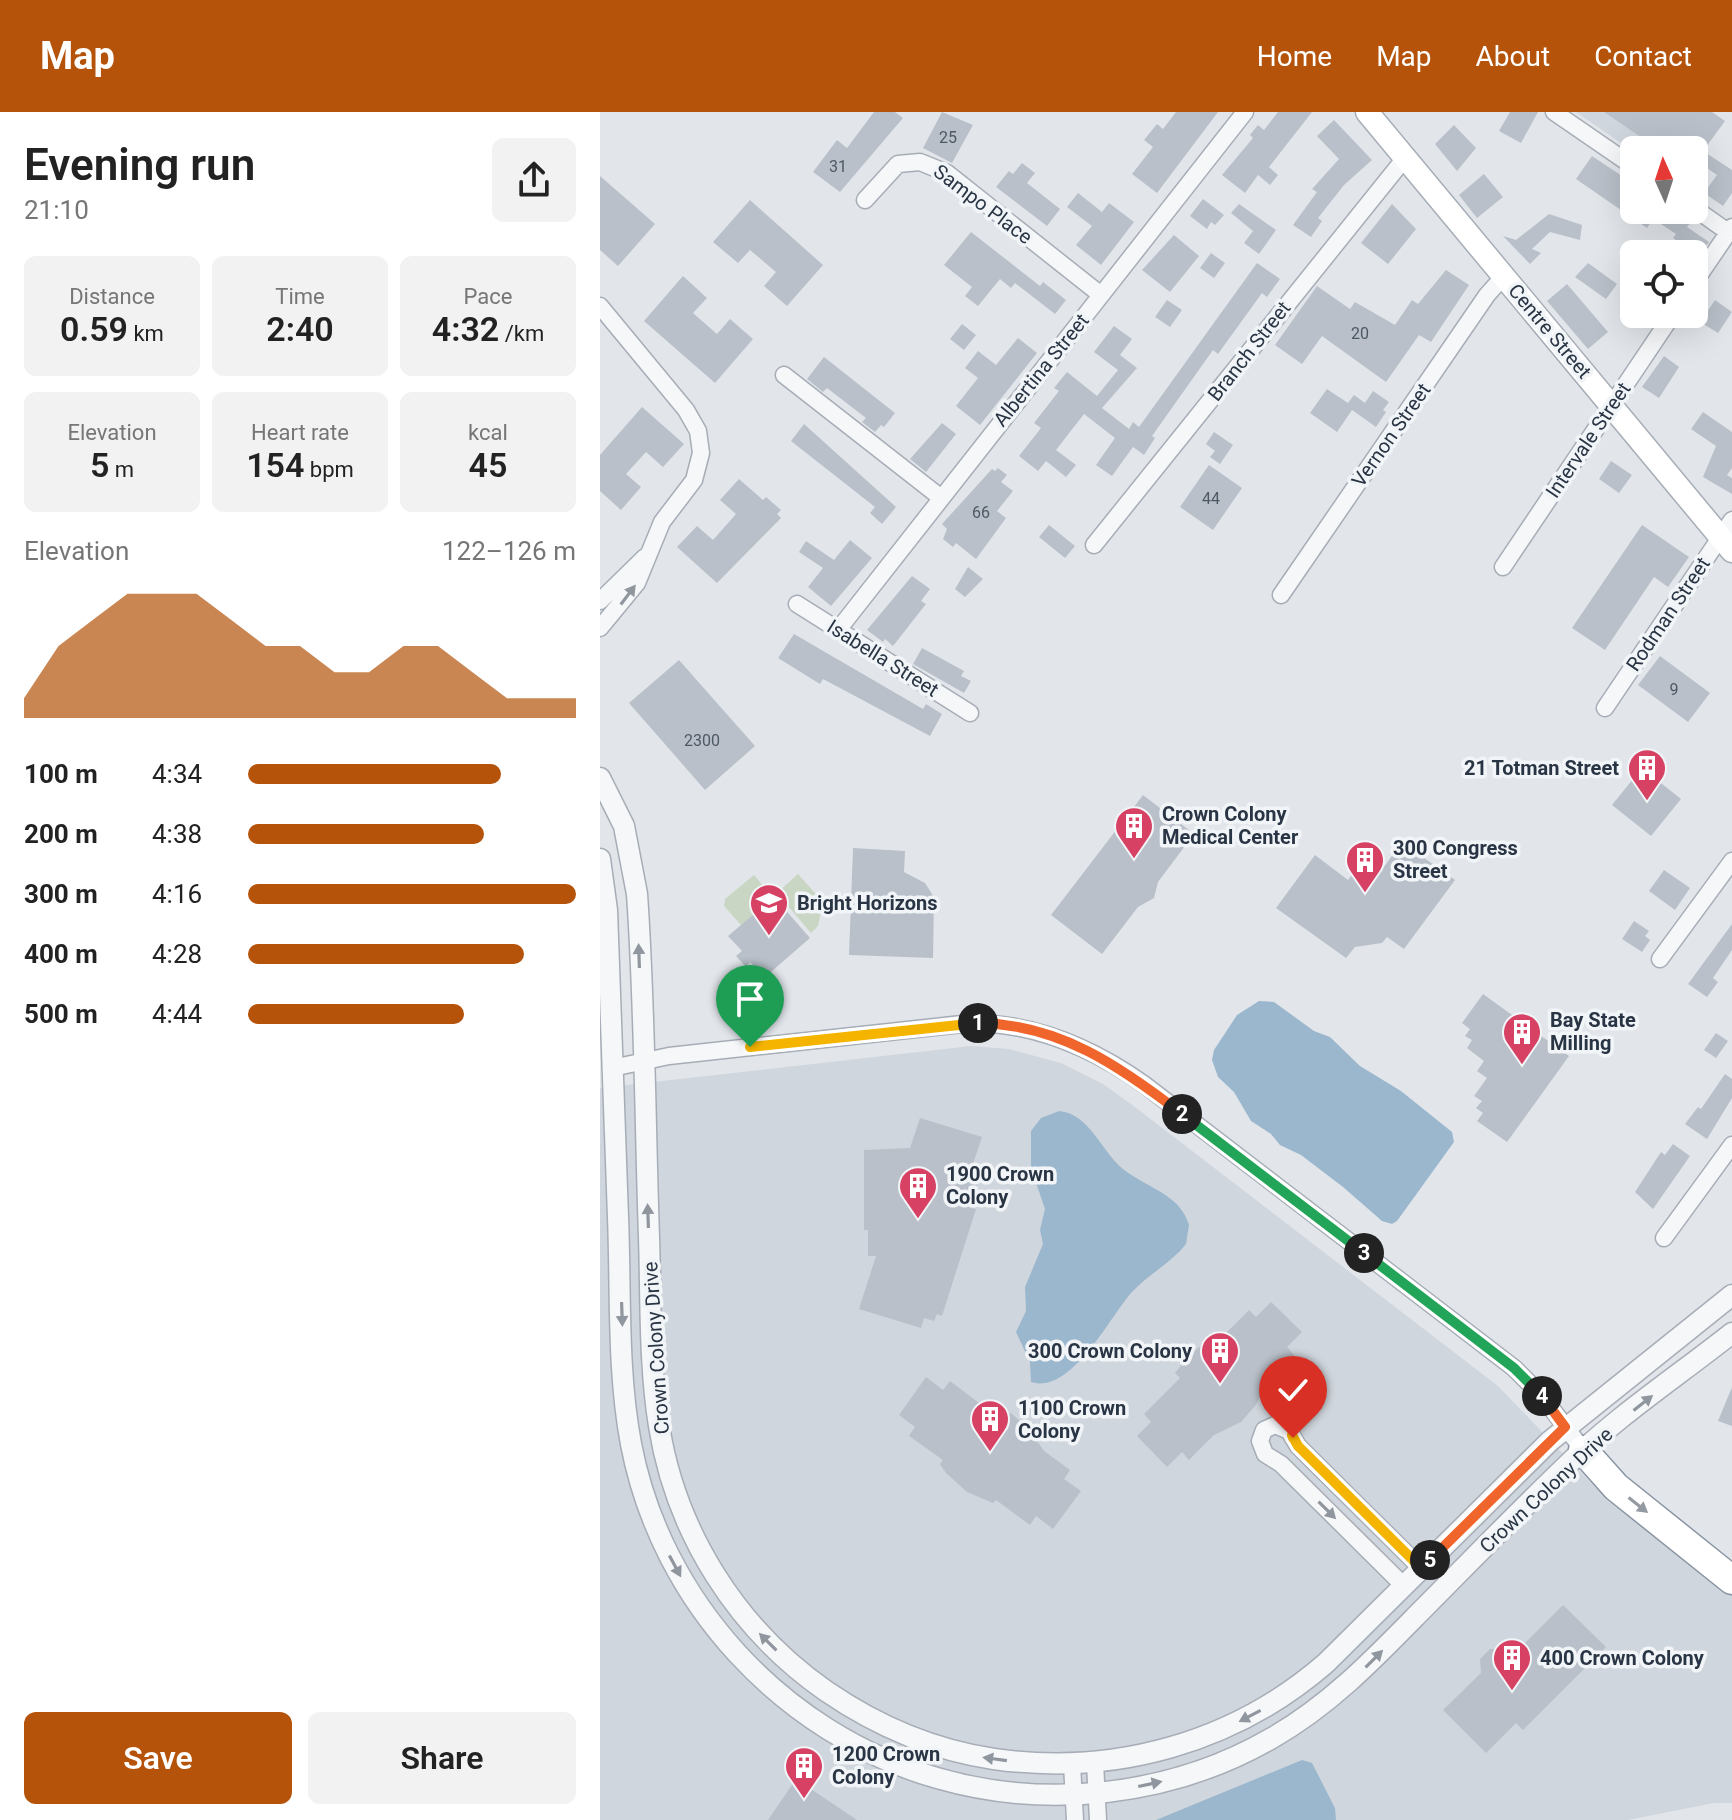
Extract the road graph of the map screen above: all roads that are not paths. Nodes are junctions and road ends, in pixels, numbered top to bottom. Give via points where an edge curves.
1 (1245, 112) edge
2 (1367, 112) edge
3 (1554, 112) edge
4 (1385, 122) edge
5 (1620, 157) edge
6 (1405, 158) junction
7 (865, 200) dead end
8 (1708, 216) edge
9 (1730, 229) edge
10 (1708, 262) edge
11 (1504, 276) junction
12 (1101, 295) junction
13 (600, 306) edge
14 (1664, 328) edge
15 (784, 375) dead end
16 (1612, 405) junction
17 (940, 497) junction
18 (1728, 536) edge
19 (1094, 545) dead end
20 (645, 557) junction
21 (1503, 567) dead end
22 (1281, 595) dead end
23 (600, 601) edge
24 (797, 604) dead end
25 (600, 628) edge
26 (838, 630) junction
27 (1605, 708) dead end
28 (970, 713) dead end
29 (600, 778) edge
30 (600, 859) edge
31 (1732, 861) edge
32 (1660, 959) dead end
33 (643, 1061) junction
34 (612, 1068) junction
35 (1732, 1145) edge
36 (1664, 1238) dead end
37 (1732, 1295) edge
38 (1732, 1333) edge
39 (1565, 1427) junction
40 (1292, 1435) junction
41 (1583, 1450) junction
42 (1270, 1458) junction
43 (1421, 1568) junction
44 (1732, 1580) edge
45 (1404, 1586) junction
46 (1095, 1763) junction
47 (1072, 1764) junction
48 (1096, 1793) junction
49 (1073, 1794) junction
50 (1075, 1820) edge
51 (1098, 1820) edge

1 - 12 street, Albertina Street
2 - 4 main road, Centre Street
3 - 5 street
4 - 6 main road, Centre Street
6 - 11 main road, Centre Street
6 - 19 street, Branch Street
7 - 12 street, Sampo Place via 898,164 928,163
8 - 9 street
9 - 10 street
11 - 16 main road, Centre Street
11 - 22 street, Vernon Street
12 - 17 street, Albertina Street
13 - 20 street via 681,403 700,438 697,473
14 - 16 street, Intervale Street
15 - 17 street
16 - 18 main road, Centre Street
16 - 21 street, Intervale Street
17 - 26 street, Albertina Street
18 - 27 street, Rodman Street
20 - 23 street
25 -> 20 street via 632,591
24 - 26 street, Isabella Street
26 - 28 street, Isabella Street
33 -> 29 street, Crown Colony Drive via 635,880 624,826
30 - 34 street, Crown Colony Drive
31 - 32 street
33 - 34 street
33 - 39 street via 971,1023 1014,1026 1081,1046 1145,1085 1498,1356 1534,1388
47 -> 33 street, Crown Colony Drive via 968,1755 867,1717 776,1651 715,1575 673,1484 657,1411
34 -> 49 street, Crown Colony Drive via 627,1414 646,1497 689,1592 767,1684 865,1750 962,1784
35 - 36 street
37 - 39 street, Crown Colony Drive
41 -> 38 street, Crown Colony Drive
39 - 41 street
39 - 43 street, Crown Colony Drive
40 - 42 street via 1289,1454
40 - 42 street via 1281,1426 1264,1430 1260,1447
40 - 43 street
41 -> 44 highway via 1616,1487
48 -> 41 street, Crown Colony Drive via 1203,1770 1261,1745 1311,1713 1357,1676
42 -> 45 street
43 - 45 street, Crown Colony Drive
45 -> 46 street, Crown Colony Drive via 1326,1663 1259,1711 1180,1746
46 - 47 street, Crown Colony Drive
46 - 48 street
47 - 49 street
48 - 49 street, Crown Colony Drive
48 - 51 street
49 - 50 street

